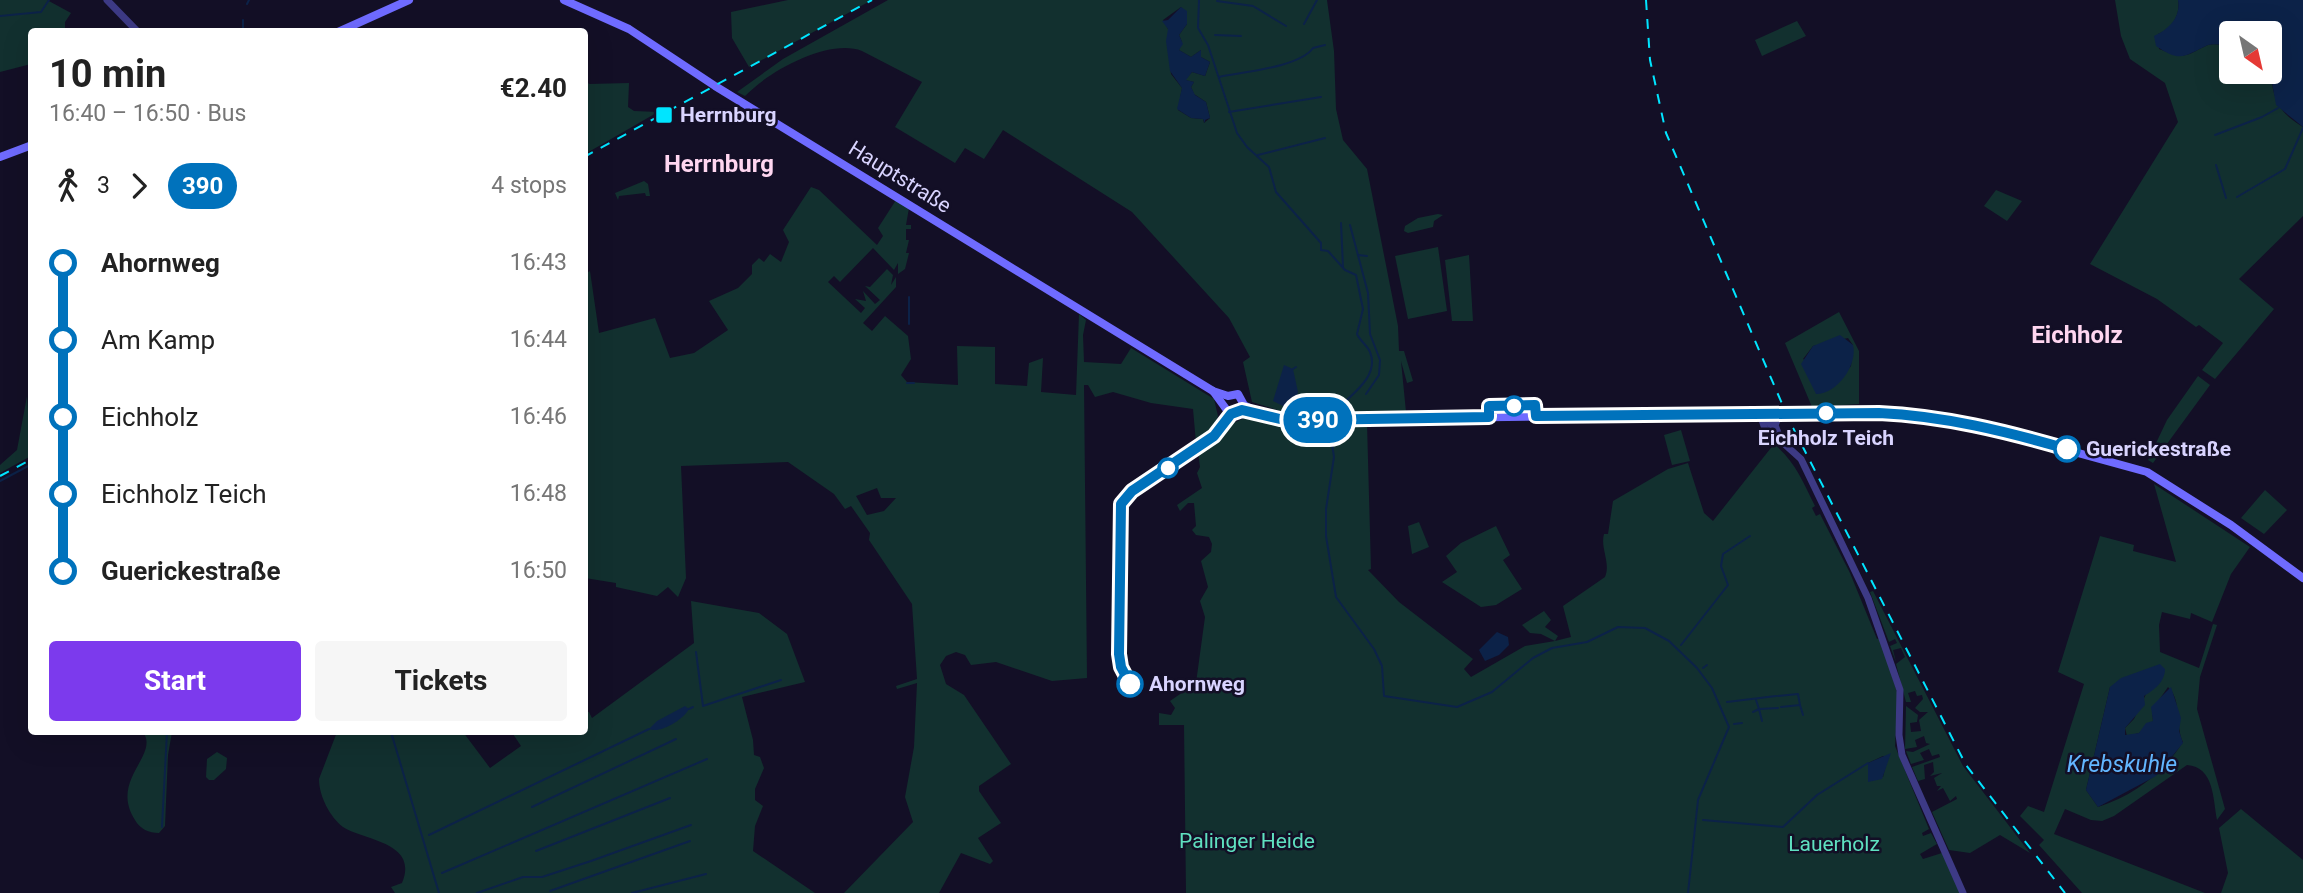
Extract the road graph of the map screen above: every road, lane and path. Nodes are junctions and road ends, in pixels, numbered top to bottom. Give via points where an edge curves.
1 (107, 0) edge
2 (409, 0) edge
3 (564, 0) edge
4 (134, 28) edge
5 (347, 28) edge
6 (28, 146) edge
7 (0, 157) edge
8 (1226, 399) junction
9 (1243, 408) junction
10 (1762, 414) junction
11 (1780, 414) junction
12 (1780, 438) junction
13 (2303, 578) edge
14 (1963, 893) edge

1 - 4 street
2 - 5 main road
3 - 8 main road, Hauptstraße via 629,29
6 - 7 main road
8 - 9 main road, Hauptstraße via 1239,395
8 - 9 main road, Hauptstraße via 1229,413
9 - 10 main road, Hauptstraße via 1289,420
10 - 11 main road, Hauptstraße
10 - 12 street via 1765,429
11 - 12 street via 1775,425
11 - 13 main road, Hauptstraße via 1862,412 1935,418 2000,430 2144,471 2231,525
12 - 14 street via 1804,466 1868,598 1900,690 1902,755

